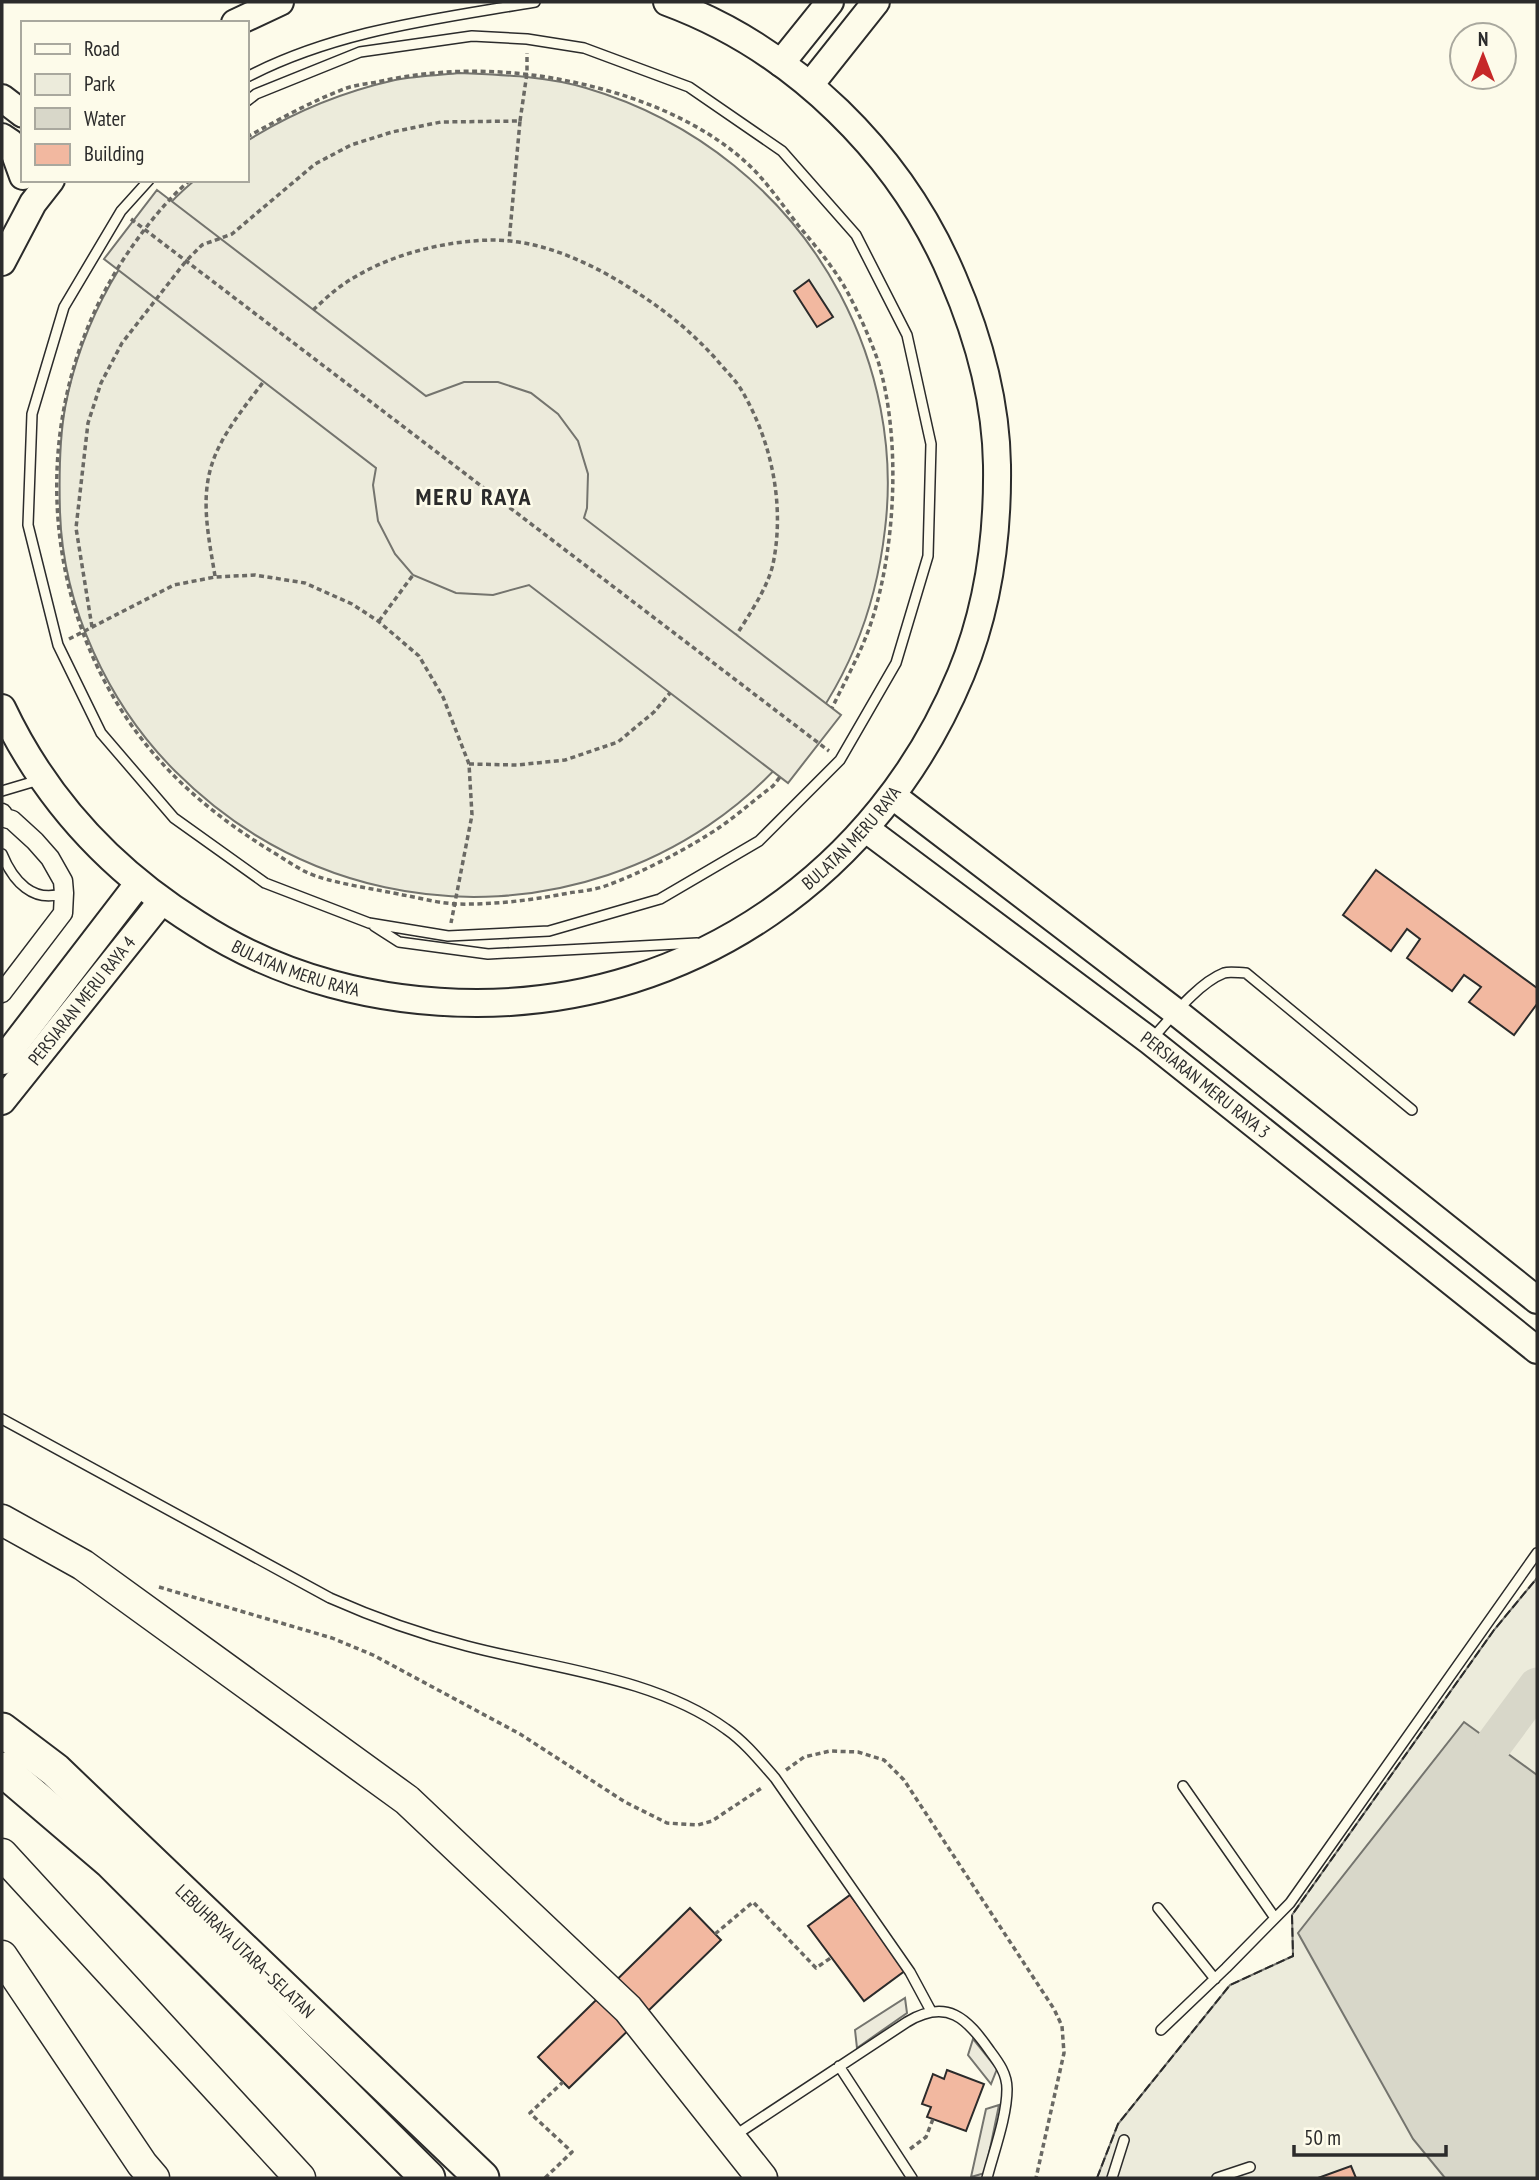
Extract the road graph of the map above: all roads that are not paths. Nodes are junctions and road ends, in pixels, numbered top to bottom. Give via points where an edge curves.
1 (280, 2) edge
2 (535, 2) edge
3 (667, 2) edge
4 (830, 2) edge
5 (876, 2) edge
6 (239, 21) edge
7 (781, 63) junction
8 (248, 76) edge
9 (810, 85) junction
10 (2, 98) edge
11 (248, 100) edge
12 (21, 112) edge
13 (2, 136) edge
14 (21, 171) edge
15 (147, 182) edge
16 (27, 186) edge
17 (2, 262) edge
18 (2, 708) edge
19 (41, 779) junction
20 (2, 791) edge
21 (893, 796) junction
22 (3, 819) edge
23 (866, 829) junction
24 (2, 854) edge
25 (138, 884) junction
26 (64, 893) junction
27 (161, 902) junction
28 (369, 923) junction
29 (723, 942) junction
30 (2, 993) edge
31 (1175, 1012) junction
32 (1150, 1041) junction
33 (2, 1061) edge
34 (2, 1101) edge
35 (1412, 1110) dead end
36 (1537, 1300) edge
37 (1537, 1350) edge
38 (2, 1419) edge
39 (2, 1520) edge
40 (1537, 1553) edge
41 (2, 1730) edge
42 (2, 1769) edge
43 (1183, 1786) dead end
44 (2, 1854) edge
45 (1158, 1908) dead end
46 (1275, 1918) junction
47 (2, 1956) edge
48 (1215, 1979) junction
49 (931, 2011) junction
50 (1161, 2030) dead end
51 (839, 2066) junction
52 (730, 2139) junction
53 (1124, 2140) dead end
54 (1250, 2167) dead end
55 (154, 2178) edge
56 (300, 2178) edge
57 (428, 2178) edge
58 (482, 2178) edge
59 (762, 2178) edge
60 (912, 2178) edge
61 (987, 2178) edge
62 (1112, 2178) edge
63 (1217, 2178) edge

1 - 6 street
2 - 8 lane via 328,42
3 - 7 street, BULATAN MERU RAYA via 735,34
4 - 7 street
5 - 9 street
7 - 9 street, BULATAN MERU RAYA
9 - 21 street, BULATAN MERU RAYA via 862,135 906,191 943,253 974,331 989,388 997,460 995,532 984,602 963,671 932,736
10 - 12 street
11 - 28 lane via 360,52 472,36 583,48 689,87 782,150 856,235 906,335 931,444 928,556 896,663 840,760 759,841 660,900 549,931 449,936
13 - 14 street
15 - 28 lane via 121,211 64,307 32,414 28,525 58,645 101,733 174,818 265,883
16 - 17 street
18 - 19 street, BULATAN MERU RAYA
19 - 20 lane
19 - 25 street, BULATAN MERU RAYA via 101,850
21 - 23 street, BULATAN MERU RAYA
21 - 31 street
22 - 26 street via 12,820 50,858 63,881
23 - 29 street, BULATAN MERU RAYA via 800,892
23 - 32 street, PERSIARAN MERU RAYA 3
24 - 26 lane via 15,878 30,891 50,898
25 - 27 street, BULATAN MERU RAYA
25 - 33 street, PERSIARAN MERU RAYA 4
26 - 30 street via 63,913
27 - 29 street, BULATAN MERU RAYA via 224,942 291,972 363,993 436,1003 511,1003 584,993 656,972
27 - 34 street, PERSIARAN MERU RAYA 4
28 - 29 lane via 399,942 488,954
31 - 32 lane
31 - 35 lane via 1211,980 1227,972 1246,973
31 - 36 street
32 - 37 street, PERSIARAN MERU RAYA 3
38 - 49 lane via 367,1614 467,1646 607,1678 697,1710 727,1730 775,1778 910,1972
39 - 52 main road via 83,1565 407,1800 628,2008
40 - 46 lane
41 - 58 highway, LEBUHRAYA UTARA–SELATAN via 55,1770
42 - 57 highway, LEBUHRAYA UTARA–SELATAN via 111,1863
43 - 46 lane
44 - 56 main road
45 - 48 lane
46 - 48 lane
47 - 55 main road
48 - 50 lane
49 - 51 lane
49 - 61 lane via 962,2018 1006,2077 1006,2100
51 - 52 lane
51 - 60 lane
52 - 59 main road
53 - 62 lane
54 - 63 lane

